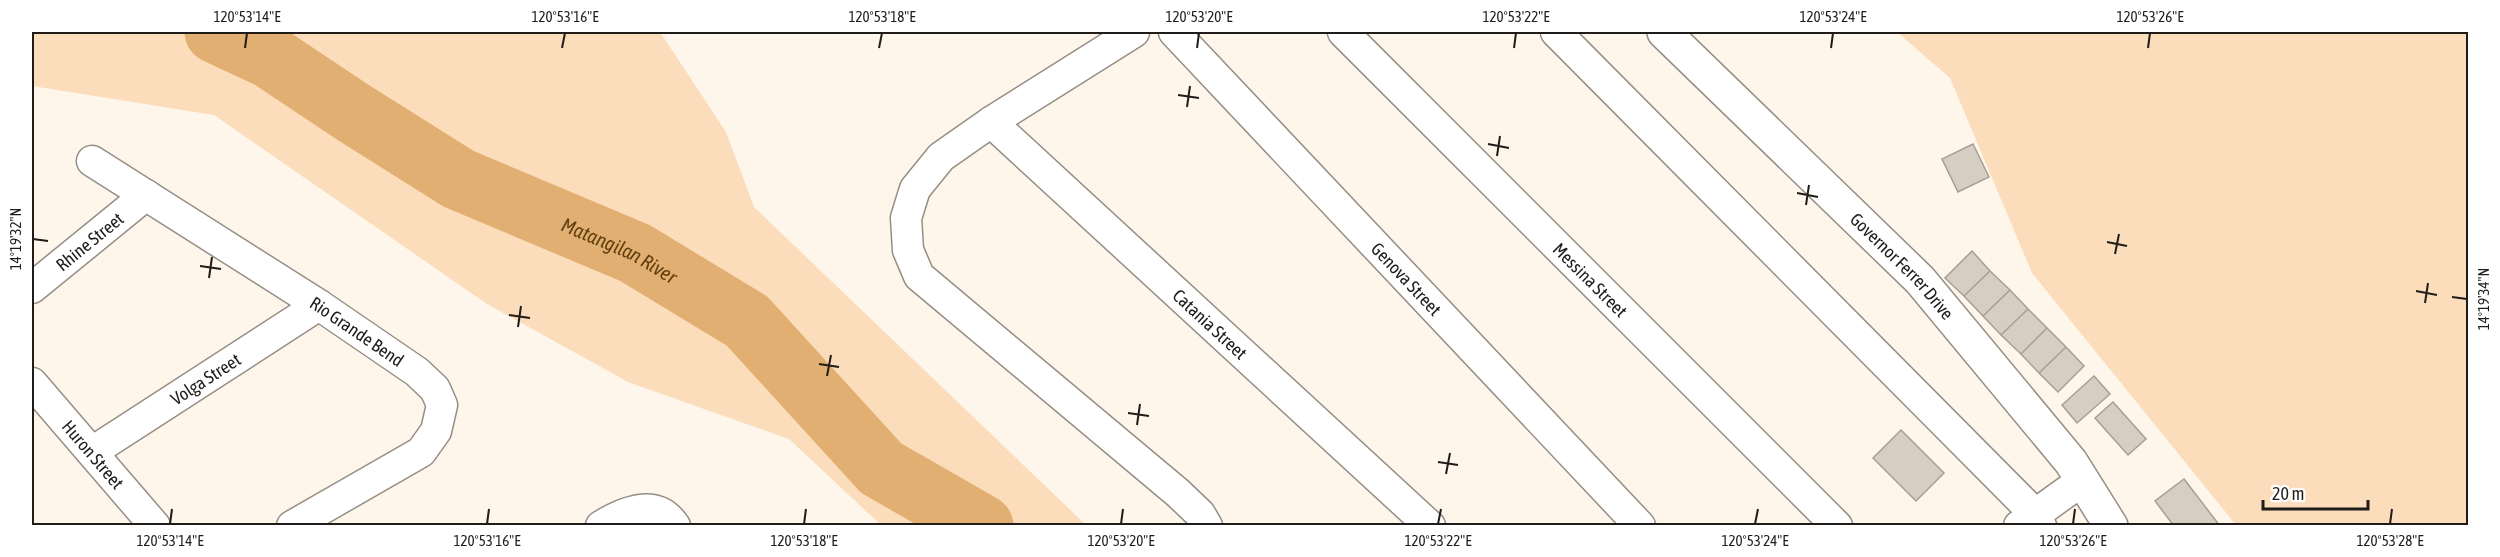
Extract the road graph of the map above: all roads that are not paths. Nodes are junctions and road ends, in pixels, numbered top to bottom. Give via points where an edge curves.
1 (1134, 32) edge
2 (1174, 32) edge
3 (1343, 32) edge
4 (1556, 32) edge
5 (1664, 32) edge
6 (991, 122) junction
7 (92, 161) dead end
8 (146, 195) junction
9 (32, 288) edge
10 (319, 305) junction
11 (32, 383) edge
12 (92, 452) junction
13 (2083, 480) junction
14 (665, 518) edge
15 (2032, 522) edge
16 (155, 525) edge
17 (292, 525) edge
18 (602, 525) edge
19 (1207, 525) edge
20 (1430, 525) edge
21 (1640, 525) edge
22 (1837, 525) edge
23 (2111, 525) edge

1 - 6 street
2 - 21 street, Genova Street
3 - 22 street, Messina Street
4 - 15 street
5 - 13 main road, Governor Ferrer Drive via 1920,280
6 - 19 street via 941,157 915,189 906,219 908,250 919,276 1178,493
6 - 20 street, Catania Street
7 - 8 street, Rio Grande Bend
8 - 9 street, Rhine Street
8 - 10 street, Rio Grande Bend
10 - 12 street, Volga Street
10 - 17 street, Rio Grande Bend via 417,372 435,389 442,405 436,431 421,452
11 - 12 street, Huron Street
12 - 16 street, Huron Street
13 - 15 street
13 - 23 main road, Governor Ferrer Drive
14 - 18 street via 638,509

